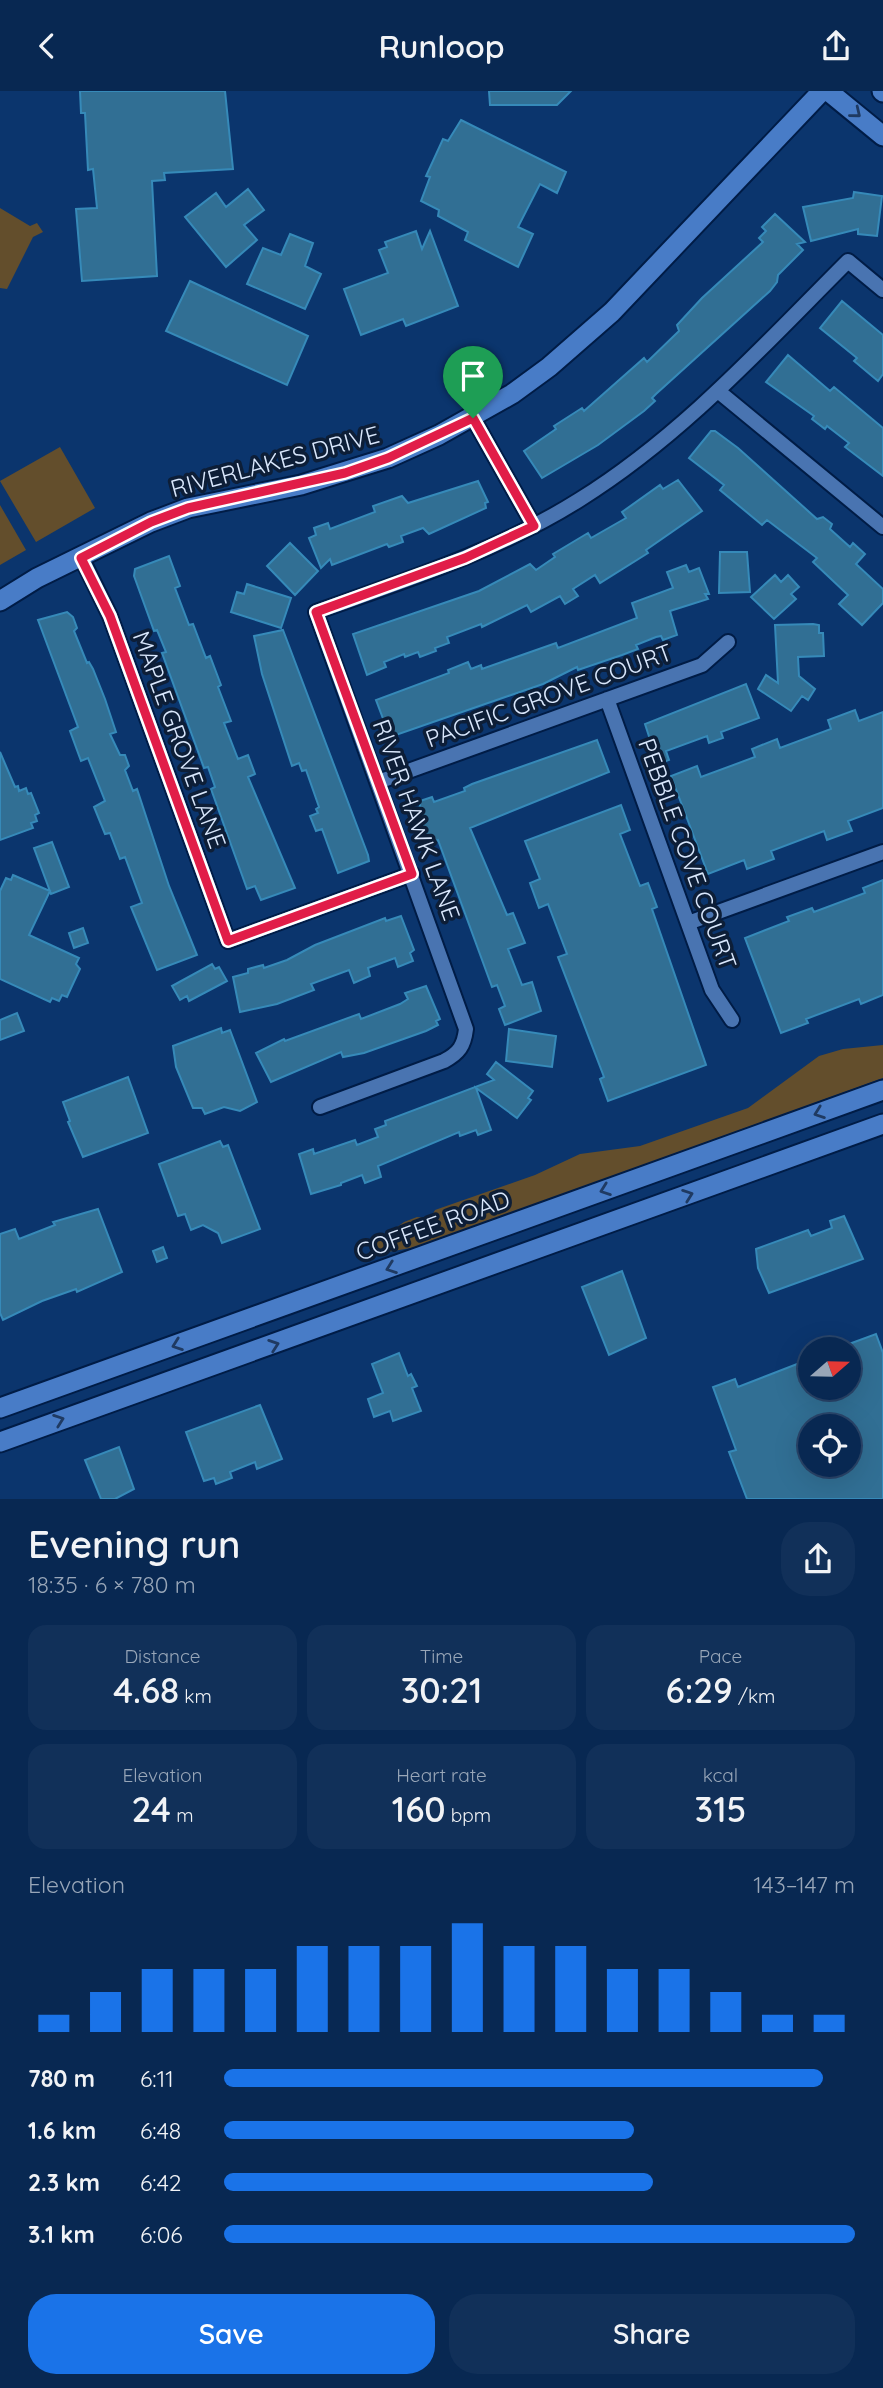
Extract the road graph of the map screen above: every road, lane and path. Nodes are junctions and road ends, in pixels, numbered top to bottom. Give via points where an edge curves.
1 (822, 91) edge
2 (828, 91) edge
3 (883, 136) edge
4 (883, 290) edge
5 (718, 391) junction
6 (473, 418) junction
7 (534, 526) junction
8 (883, 527) edge
9 (81, 558) junction
10 (0, 601) edge
11 (728, 642) dead end
12 (607, 699) junction
13 (378, 782) junction
14 (883, 852) edge
15 (412, 874) junction
16 (688, 923) junction
17 (732, 1020) dead end
18 (883, 1090) edge
19 (320, 1107) dead end
20 (883, 1124) edge
21 (0, 1408) edge
22 (0, 1442) edge

1 - 6 main road, RIVERLAKES DRIVE via 584,339
2 -> 3 main road
4 - 5 street via 848,261
5 - 7 street via 622,471
5 - 8 street
6 - 7 street
6 - 9 main road, RIVERLAKES DRIVE via 345,473 188,508
7 - 13 street, RIVER HAWK LANE via 465,558 316,612
9 - 10 main road, RIVERLAKES DRIVE via 37,577
9 - 15 street, MAPLE GROVE LANE via 110,616 228,941
11 - 12 street, PACIFIC GROVE COURT via 702,665
12 - 13 street, PACIFIC GROVE COURT
12 - 16 street, PEBBLE COVE COURT
13 - 15 street, RIVER HAWK LANE
14 - 16 street
15 - 19 street, RIVER HAWK LANE via 461,1012 464,1044 444,1061
16 - 17 street, PEBBLE COVE COURT via 712,990
18 -> 21 main road, COFFEE ROAD
22 -> 20 main road

